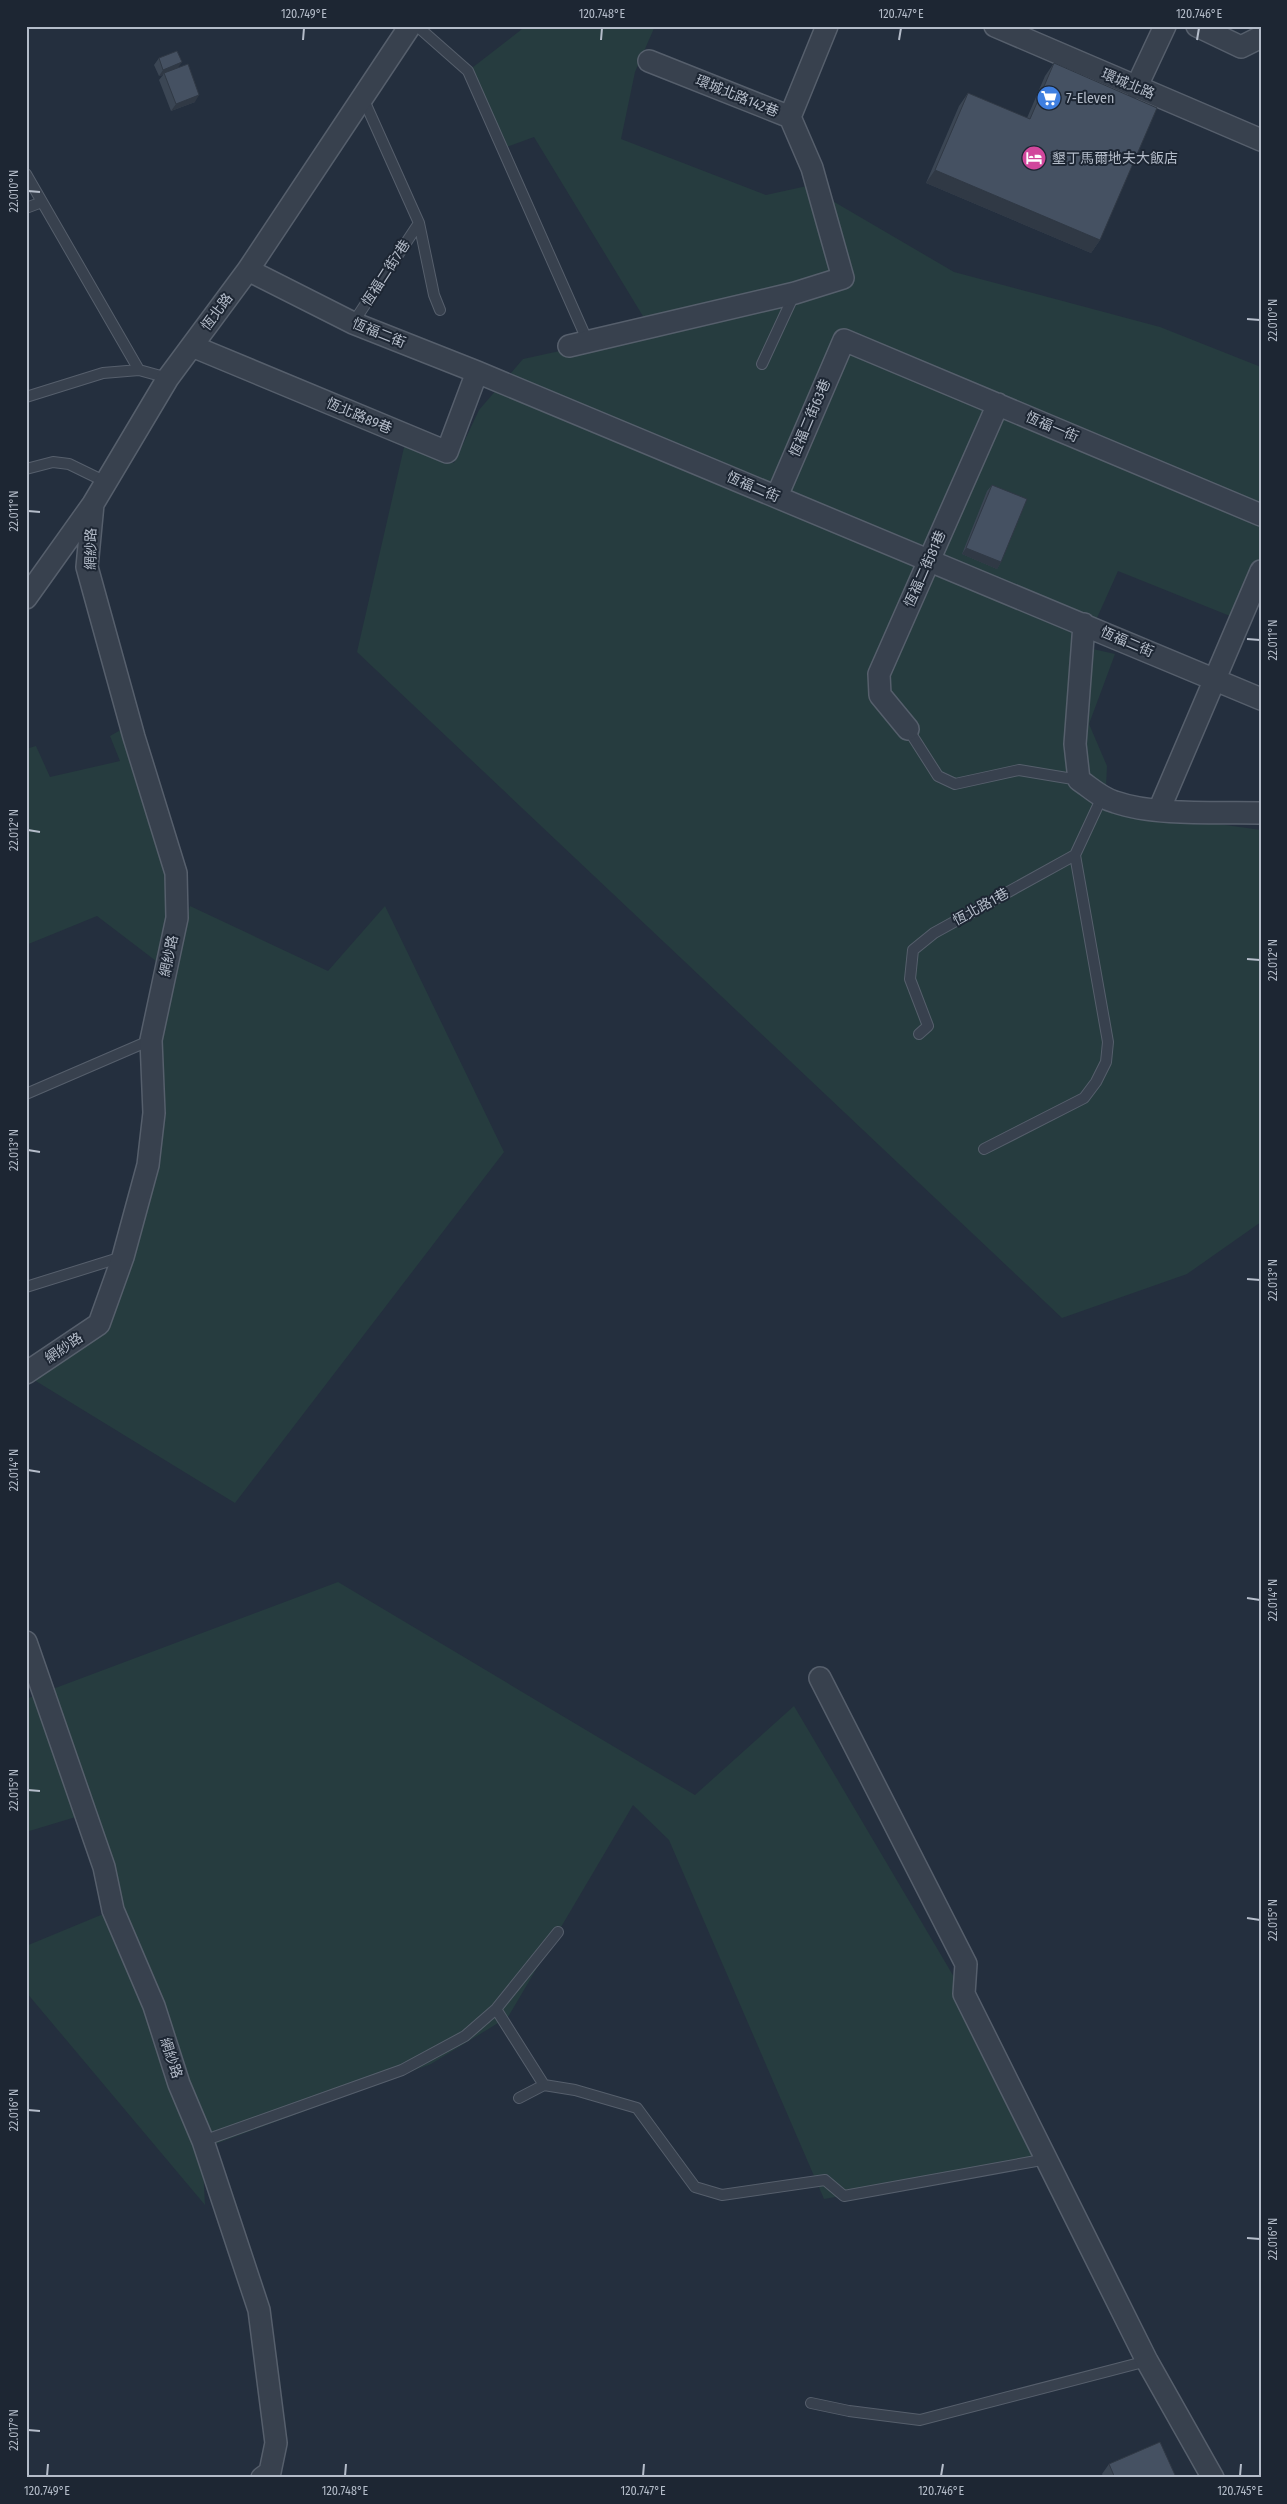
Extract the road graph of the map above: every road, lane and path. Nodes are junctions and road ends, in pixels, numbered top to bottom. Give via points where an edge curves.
1 (410, 26) edge
2 (417, 26) edge
3 (827, 26) edge
4 (995, 26) edge
5 (1165, 26) edge
6 (1196, 26) edge
7 (1261, 37) edge
8 (650, 61) dead end
9 (1136, 88) junction
10 (363, 97) junction
11 (790, 117) junction
12 (1261, 140) edge
13 (26, 174) edge
14 (42, 202) junction
15 (26, 208) edge
16 (419, 223) junction
17 (248, 270) junction
18 (795, 293) junction
19 (440, 310) dead end
20 (353, 323) junction
21 (844, 340) joint
22 (579, 344) joint
23 (192, 346) junction
24 (762, 364) dead end
25 (139, 370) junction
26 (478, 372) junction
27 (168, 378) junction
28 (26, 397) edge
29 (998, 404) junction
30 (26, 469) edge
31 (106, 482) junction
32 (777, 496) junction
33 (92, 504) junction
34 (1261, 515) edge
35 (928, 561) junction
36 (1261, 571) edge
37 (26, 598) edge
38 (1084, 624) junction
39 (1215, 679) junction
40 (1261, 698) edge
41 (908, 730) joint
42 (1079, 780) junction
43 (1102, 797) junction
44 (1159, 810) junction
45 (1261, 813) edge
46 (1075, 855) junction
47 (918, 1034) dead end
48 (151, 1040) junction
49 (26, 1094) edge
50 (984, 1149) dead end
51 (123, 1257) junction
52 (26, 1287) edge
53 (26, 1373) edge
54 (27, 1646) edge
55 (820, 1678) dead end
56 (558, 1932) dead end
57 (496, 2008) junction
58 (544, 2085) junction
59 (519, 2098) dead end
60 (203, 2140) junction
61 (1047, 2159) junction
62 (1147, 2361) junction
63 (811, 2403) dead end
64 (262, 2478) edge
65 (1213, 2478) edge

1 - 10 street, 恆北路
2 - 22 lane via 468,71
3 - 11 street, 環城北路142巷
4 - 9 street, 環城北路
5 - 9 street
6 - 7 street via 1241,47
8 - 11 street, 環城北路142巷
9 - 12 street, 環城北路
10 - 16 lane
10 - 17 street, 恆北路
11 - 18 street via 812,168 844,278
13 - 14 lane
14 - 15 lane
14 - 25 lane
16 - 19 lane
16 - 20 lane, 恆福二街7巷
17 - 20 street, 恆福二街
17 - 23 street, 恆北路
18 - 22 street
18 - 24 lane
20 - 26 street, 恆福二街
21 - 29 street, 恆福一街
21 - 32 street, 恆福二街63巷
23 - 26 street, 恆北路89巷 via 447,452
23 - 27 street, 恆北路
25 - 27 lane
25 - 28 lane via 103,373
26 - 32 street, 恆福二街
27 - 31 street, 恆北路
29 - 34 street, 恆福一街
29 - 35 street, 恆福二街81巷
30 - 31 lane via 53,462 69,464
31 - 33 street, 恆北路
32 - 35 street, 恆福二街
33 - 37 street, 恆北路
33 - 48 street, 網紗路 via 88,567 134,737 176,873 177,918
35 - 38 street, 恆福二街
35 - 41 street, 恆福二街81巷 via 879,674 880,695
36 - 39 street
38 - 39 street, 恆福二街
38 - 42 street via 1075,744
39 - 40 street, 恆福二街
39 - 44 street
41 - 42 lane via 938,776 955,784 1019,770
42 - 43 street
43 - 44 street via 1124,805
43 - 46 lane
44 - 45 street
46 - 47 lane, 恆北路1巷 via 934,934 913,950 910,979 928,1026
46 - 50 lane via 1108,1042 1106,1062 1084,1098
48 - 49 lane
48 - 51 street, 網紗路 via 154,1113 148,1165
51 - 52 lane
51 - 53 street, 網紗路 via 99,1324
54 - 60 street, 網紗路 via 104,1867 113,1910 154,2006 179,2084
55 - 61 street via 966,1964 964,1994
56 - 57 lane
57 - 58 lane
57 - 60 lane via 464,2036 402,2070
58 - 59 lane
58 - 61 lane via 575,2090 637,2108 695,2186 722,2195 825,2180 844,2196
60 - 64 street, 網紗路 via 259,2310 276,2442 270,2472
61 - 62 street
62 - 63 lane via 920,2420
62 - 65 street

